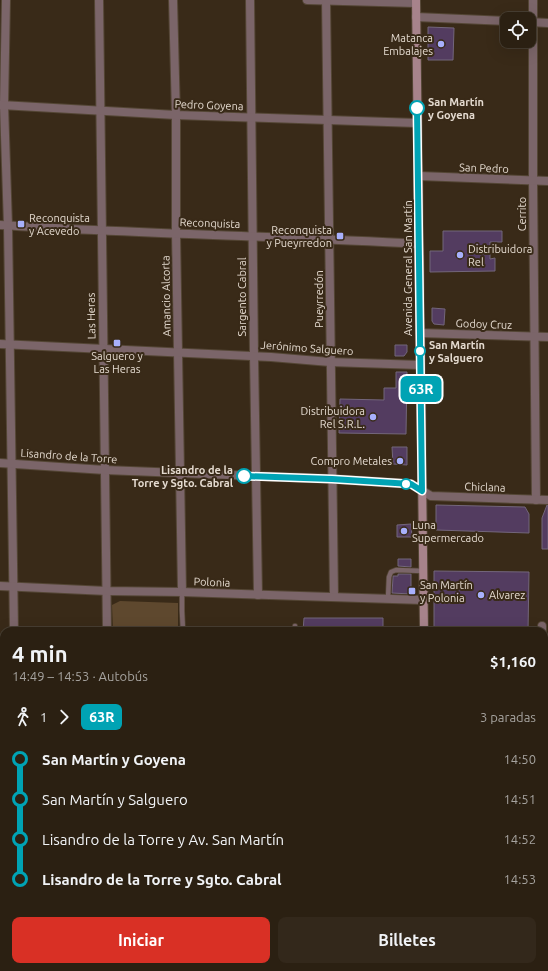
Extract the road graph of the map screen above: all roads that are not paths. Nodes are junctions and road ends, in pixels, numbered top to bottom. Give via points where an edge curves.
1 (6, 0) edge
2 (99, 0) edge
3 (173, 0) edge
4 (250, 0) edge
5 (307, 0) edge
6 (326, 0) edge
7 (533, 0) edge
8 (416, 1) edge
9 (532, 12) edge
10 (416, 17) junction
11 (500, 21) edge
12 (536, 23) edge
13 (548, 23) edge
14 (531, 48) edge
15 (2, 105) edge
16 (100, 111) junction
17 (176, 115) junction
18 (252, 118) junction
19 (326, 120) junction
20 (417, 123) junction
21 (419, 176) junction
22 (533, 181) junction
23 (548, 181) edge
24 (4, 226) edge
25 (101, 231) junction
26 (176, 233) junction
27 (253, 236) junction
28 (329, 239) junction
29 (419, 244) junction
30 (420, 333) junction
31 (534, 337) junction
32 (548, 338) edge
33 (0, 344) edge
34 (10, 345) junction
35 (103, 349) junction
36 (179, 352) junction
37 (254, 356) junction
38 (330, 362) junction
39 (420, 365) junction
40 (0, 463) edge
41 (12, 463) junction
42 (105, 470) junction
43 (181, 474) junction
44 (256, 477) junction
45 (332, 479) junction
46 (422, 491) junction
47 (536, 500) junction
48 (548, 500) edge
49 (423, 571) junction
50 (0, 586) edge
51 (13, 586) junction
52 (107, 591) junction
53 (182, 592) junction
54 (258, 595) junction
55 (334, 597) junction
56 (388, 600) junction
57 (423, 600) junction
58 (14, 627) edge
59 (107, 627) edge
60 (183, 627) edge
61 (424, 627) edge

1 - 15 street
2 - 16 street, Las Heras
3 - 17 street, Amancio Alcorta
4 - 18 street, Sargento Cabral
5 - 6 street
6 - 8 street
6 - 19 street, Pueyrredón
7 - 9 street, Cerrito
8 - 10 main road, Avenida General San Martín
10 - 11 street
10 - 20 main road, Avenida General San Martín
12 - 13 street
14 - 22 street, Cerrito
15 - 16 street, Pedro Goyena
15 - 24 street
16 - 17 street, Pedro Goyena
16 - 25 street, Las Heras
17 - 18 street, Pedro Goyena
17 - 26 street, Amancio Alcorta
18 - 19 street, Pedro Goyena
18 - 27 street, Sargento Cabral
19 - 20 street, Pedro Goyena
19 - 28 street, Pueyrredón
20 - 21 main road, Avenida General San Martín
21 - 22 street, San Pedro
21 - 29 main road, Avenida General San Martín
22 - 23 street, San Pedro
22 - 31 street, Cerrito
24 - 25 street, Reconquista
24 - 34 street
25 - 26 street, Reconquista
25 - 35 street, Las Heras
26 - 27 street, Reconquista
26 - 36 street, Amancio Alcorta
27 - 28 street, Reconquista
27 - 37 street, Sargento Cabral
28 - 29 street, Reconquista
28 - 38 street, Pueyrredón
29 - 30 main road, Avenida General San Martín
30 - 31 street, Godoy Cruz
30 - 39 main road, Avenida General San Martín
31 - 32 street, Godoy Cruz
31 - 47 street, Cerrito
33 - 34 street, Jerónimo Salguero
34 - 35 street, Jerónimo Salguero
34 - 41 street
35 - 36 street, Jerónimo Salguero
35 - 42 street, Las Heras
36 - 37 street, Jerónimo Salguero
36 - 43 street, Amancio Alcorta
37 - 38 street, Jerónimo Salguero
37 - 44 street, Sargento Cabral
38 - 39 street, Jerónimo Salguero
38 - 45 street, Pueyrredón
39 - 46 main road, Avenida General San Martín
40 - 41 street, Lisandro de la Torre
41 - 42 street, Lisandro de la Torre
41 - 51 street
42 - 43 street, Lisandro de la Torre
42 - 52 street, Las Heras
43 - 44 street, Lisandro de la Torre
43 - 53 street, Amancio Alcorta
44 - 45 street, Lisandro de la Torre
44 - 54 street, Sargento Cabral
45 - 46 street, Lisandro de la Torre via 411,484
45 - 55 street, Pueyrredón
46 - 47 street, Chiclana via 431,496
46 - 49 main road, Avenida General San Martín
47 - 48 street, Chiclana
49 - 56 lane via 391,572
49 - 57 main road, Avenida General San Martín
50 - 51 street, Polonia
51 - 52 street, Polonia
51 - 58 street
52 - 53 street, Polonia
52 - 59 street, Las Heras
53 - 54 street, Polonia
53 - 60 lane
54 - 55 street, Polonia
55 - 56 street, Polonia
56 - 57 street, Polonia
57 - 61 main road, Avenida General San Martín

